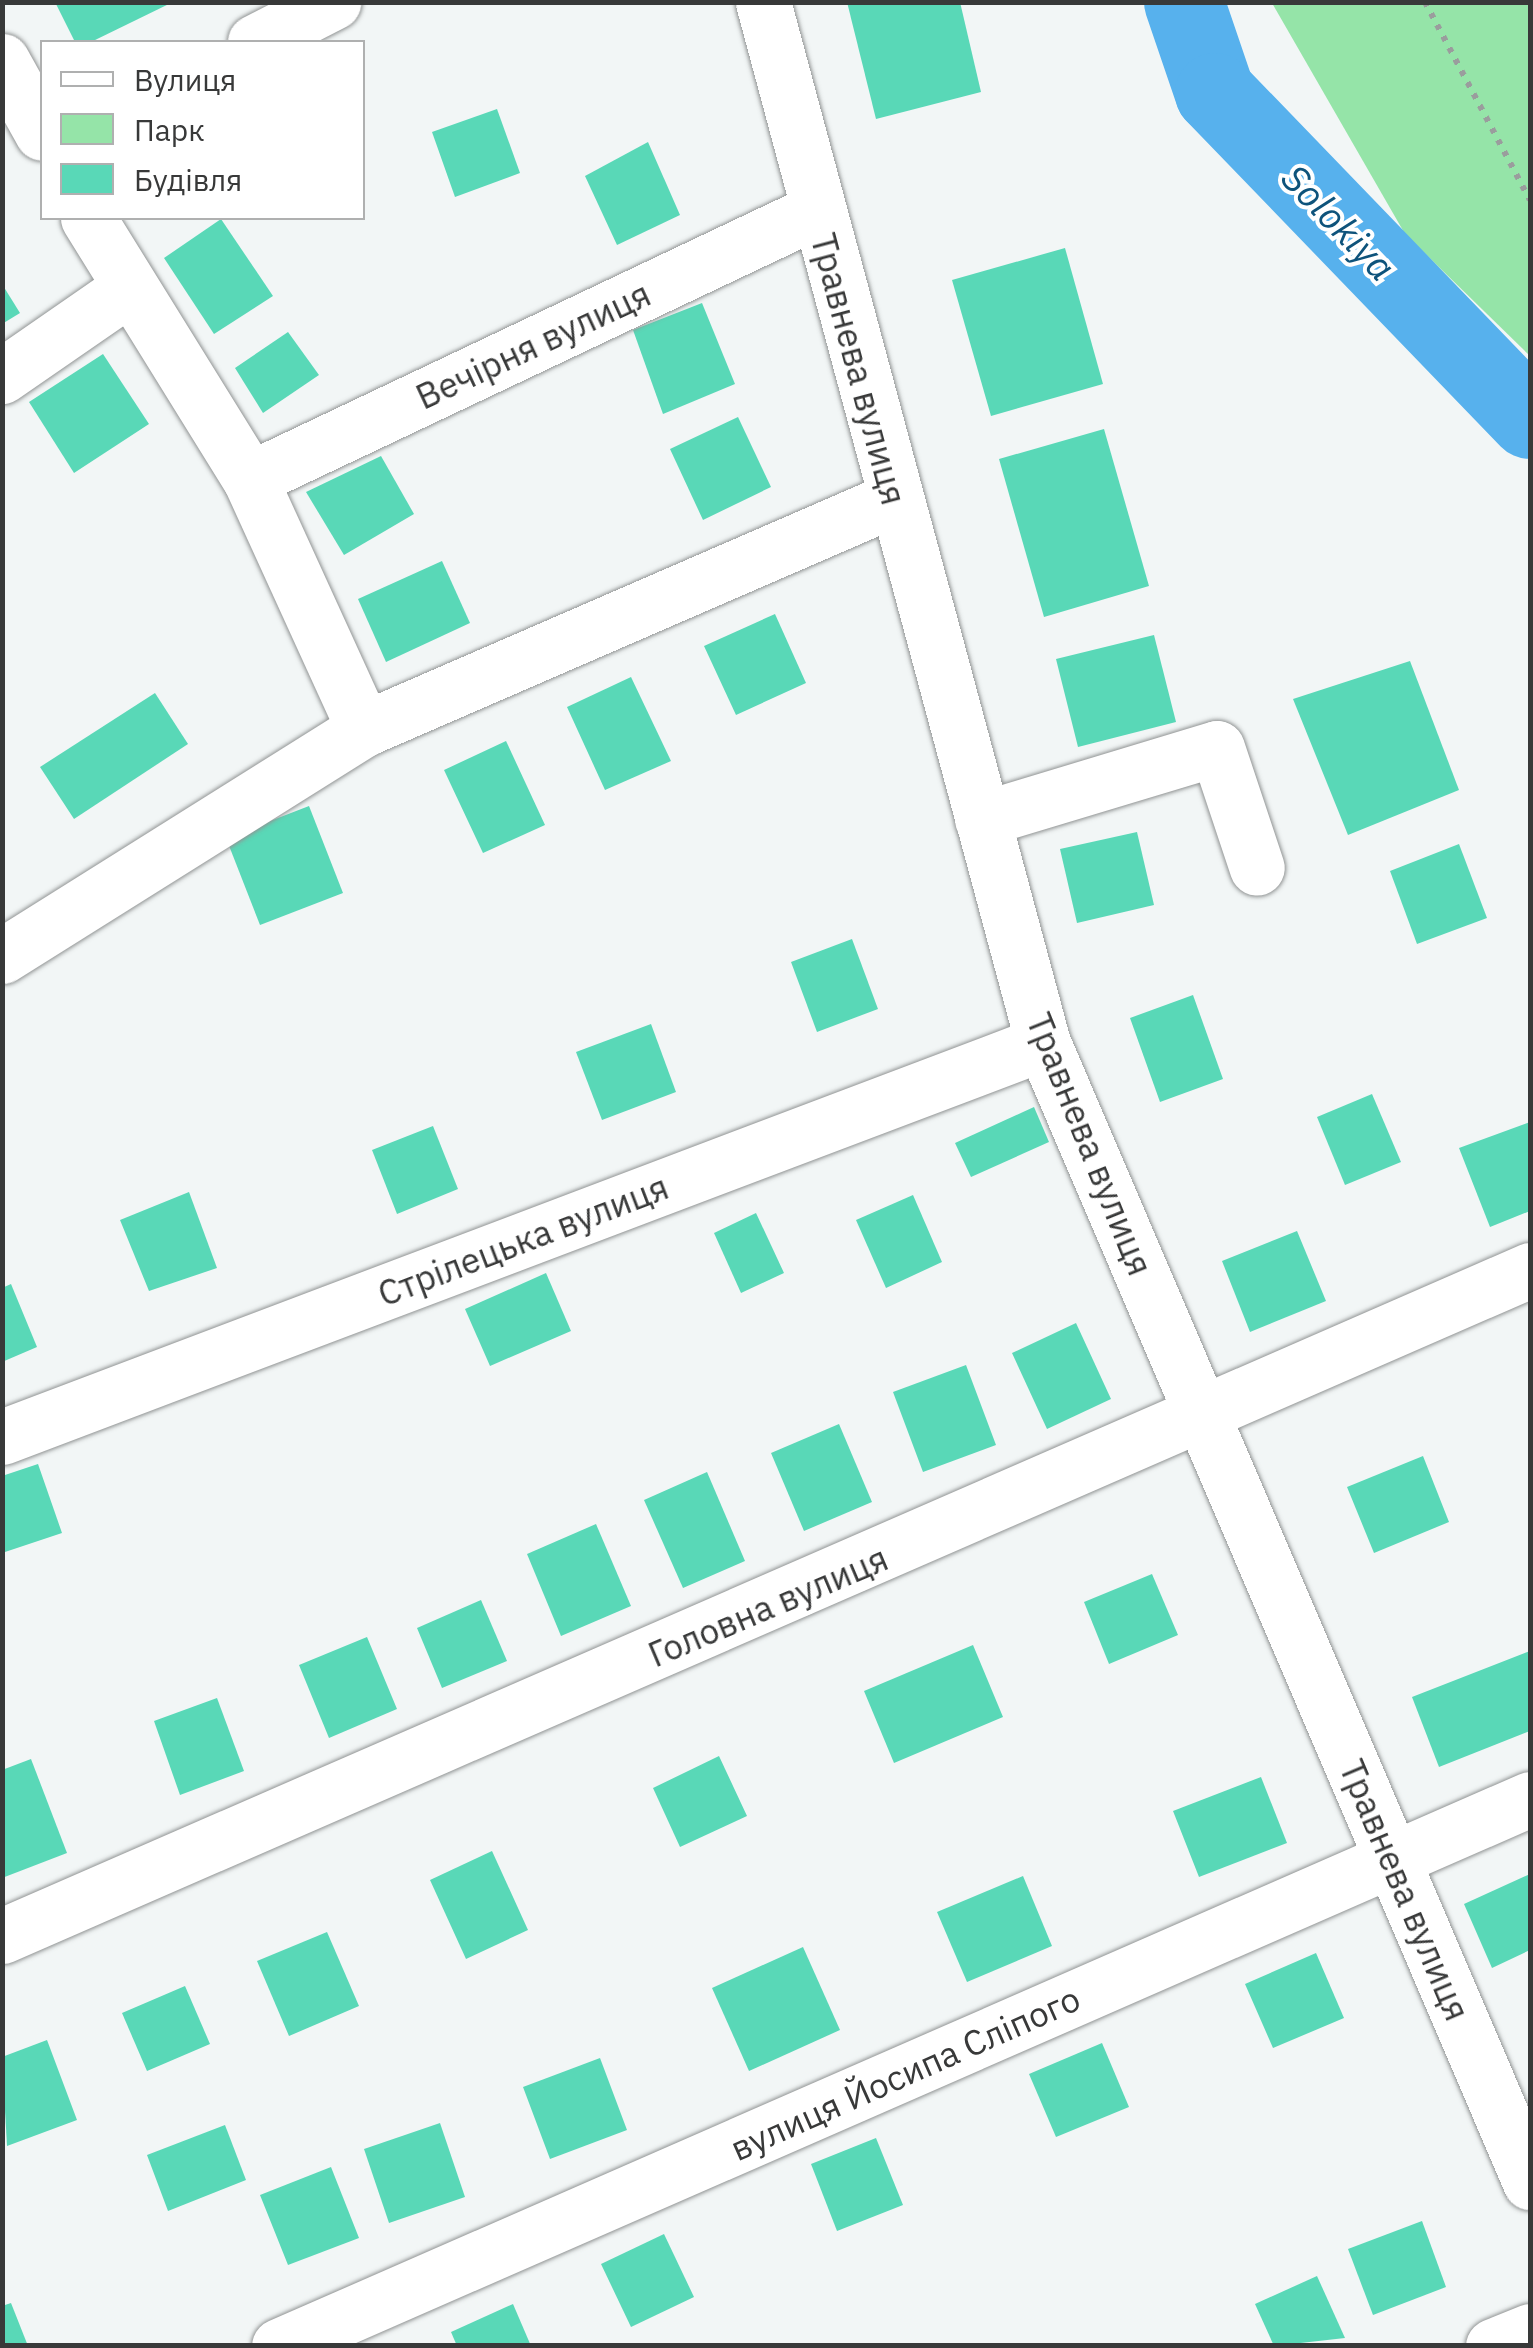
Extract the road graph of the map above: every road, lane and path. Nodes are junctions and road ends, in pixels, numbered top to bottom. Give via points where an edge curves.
1 (333, 2) edge
2 (763, 2) edge
3 (1424, 2) edge
4 (259, 40) edge
5 (2, 61) edge
6 (40, 128) edge
7 (1530, 200) edge
8 (816, 211) junction
9 (89, 220) edge
10 (126, 290) junction
11 (2, 376) edge
12 (250, 480) junction
13 (894, 499) junction
14 (364, 729) junction
15 (982, 819) junction
16 (1257, 868) dead end
17 (2, 956) edge
18 (1043, 1042) junction
19 (1530, 1270) edge
20 (1204, 1418) junction
21 (2, 1437) edge
22 (1530, 1799) edge
23 (1392, 1861) junction
24 (2, 1936) edge
25 (1530, 2182) edge
26 (1530, 2331) edge
27 (279, 2346) edge
28 (1492, 2346) edge

1 - 4 street
2 - 8 street, Травнева вулиця
3 - 7 path
5 - 6 street
8 - 12 street, Вечірня вулиця
8 - 13 street, Травнева вулиця
9 - 10 street
10 - 11 street
10 - 12 street
12 - 14 street
13 - 14 street
13 - 15 street, Травнева вулиця
14 - 17 street
15 - 16 street via 1217,748
15 - 18 street, Травнева вулиця
18 - 20 street, Травнева вулиця
18 - 21 street, Стрілецька вулиця
19 - 20 street, Головна вулиця
20 - 23 street, Травнева вулиця
20 - 24 street, Головна вулиця
22 - 23 street, вулиця Йосипа Сліпого
23 - 25 street, Травнева вулиця
23 - 27 street, вулиця Йосипа Сліпого
26 - 28 street

